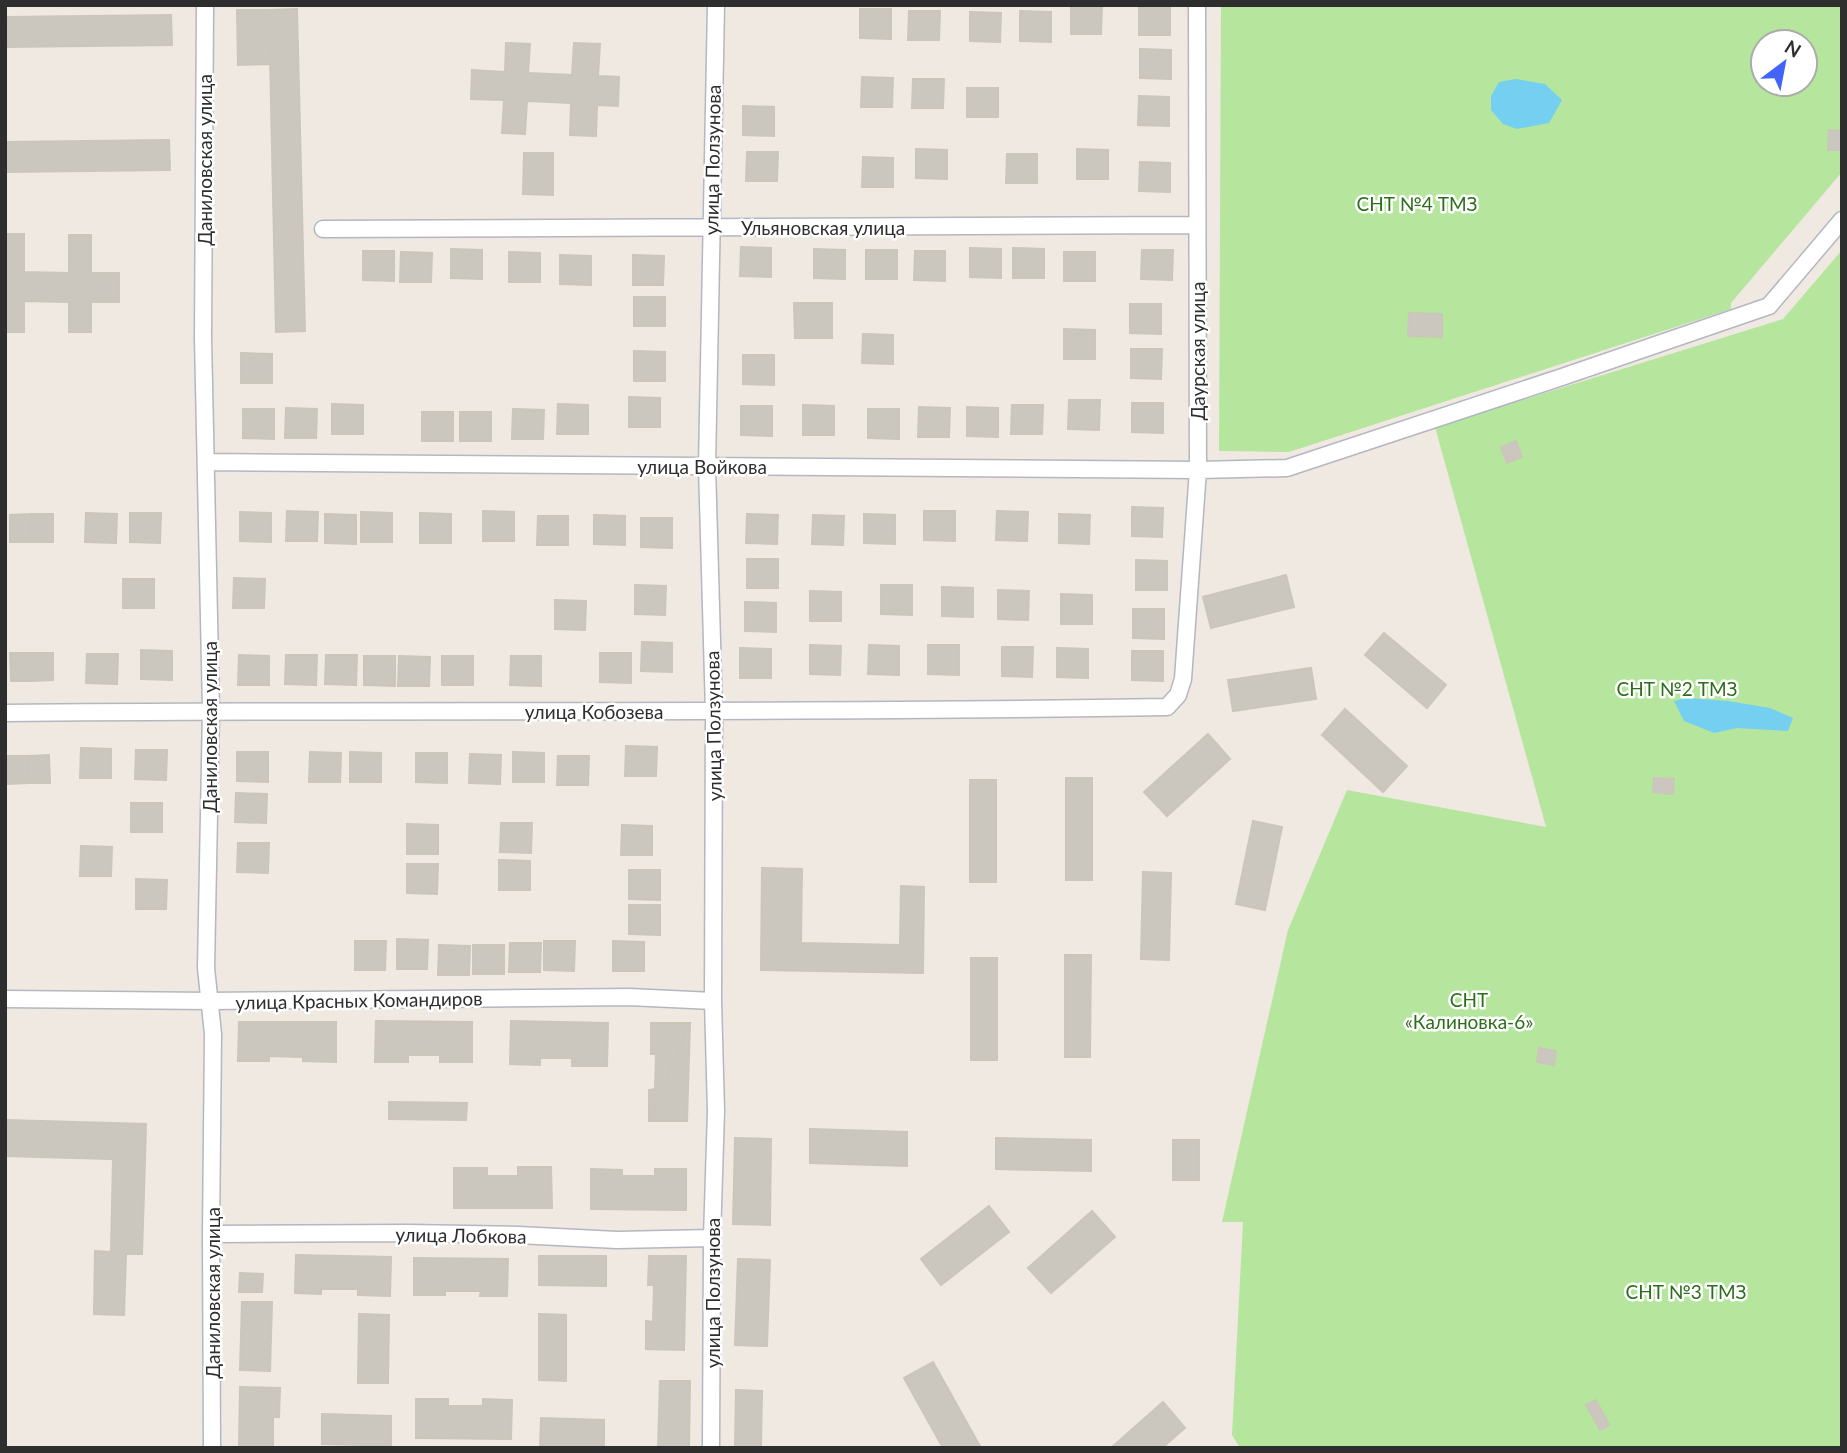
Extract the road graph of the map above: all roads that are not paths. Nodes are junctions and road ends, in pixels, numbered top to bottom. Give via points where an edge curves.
1 (205, 5) edge
2 (716, 5) edge
3 (1197, 5) edge
4 (1842, 220) edge
5 (1197, 225) junction
6 (711, 228) junction
7 (323, 229) dead end
8 (206, 461) junction
9 (707, 466) junction
10 (1198, 470) junction
11 (1178, 695) joint
12 (211, 711) junction
13 (714, 712) junction
14 (5, 713) edge
15 (5, 999) edge
16 (210, 1001) junction
17 (713, 1001) junction
18 (211, 1234) junction
19 (712, 1238) junction
20 (212, 1448) edge
21 (711, 1448) edge

1 - 8 street, Даниловская улица
2 - 6 street, улица Ползунова
3 - 5 street, Даурская улица
4 - 10 street, улица Войкова via 1769,306 1287,468
5 - 6 street, Ульяновская улица
5 - 10 street, Даурская улица
6 - 7 street, Ульяновская улица
6 - 9 street, улица Ползунова
8 - 9 street, улица Войкова
8 - 12 street, Даниловская улица
9 - 10 street, улица Войкова
9 - 13 street, улица Ползунова
10 - 11 street, Даурская улица via 1183,680
11 - 13 street, улица Кобозева via 1167,707
12 - 13 street, улица Кобозева
12 - 14 street, улица Кобозева
12 - 16 street, Даниловская улица via 206,968
13 - 17 street, улица Ползунова
15 - 16 street, улица Красных Командиров
16 - 17 street, улица Красных Командиров via 629,997
16 - 18 street, Даниловская улица
17 - 19 street, улица Ползунова
18 - 19 street, улица Лобкова
18 - 20 street, Даниловская улица
19 - 21 street, улица Ползунова

